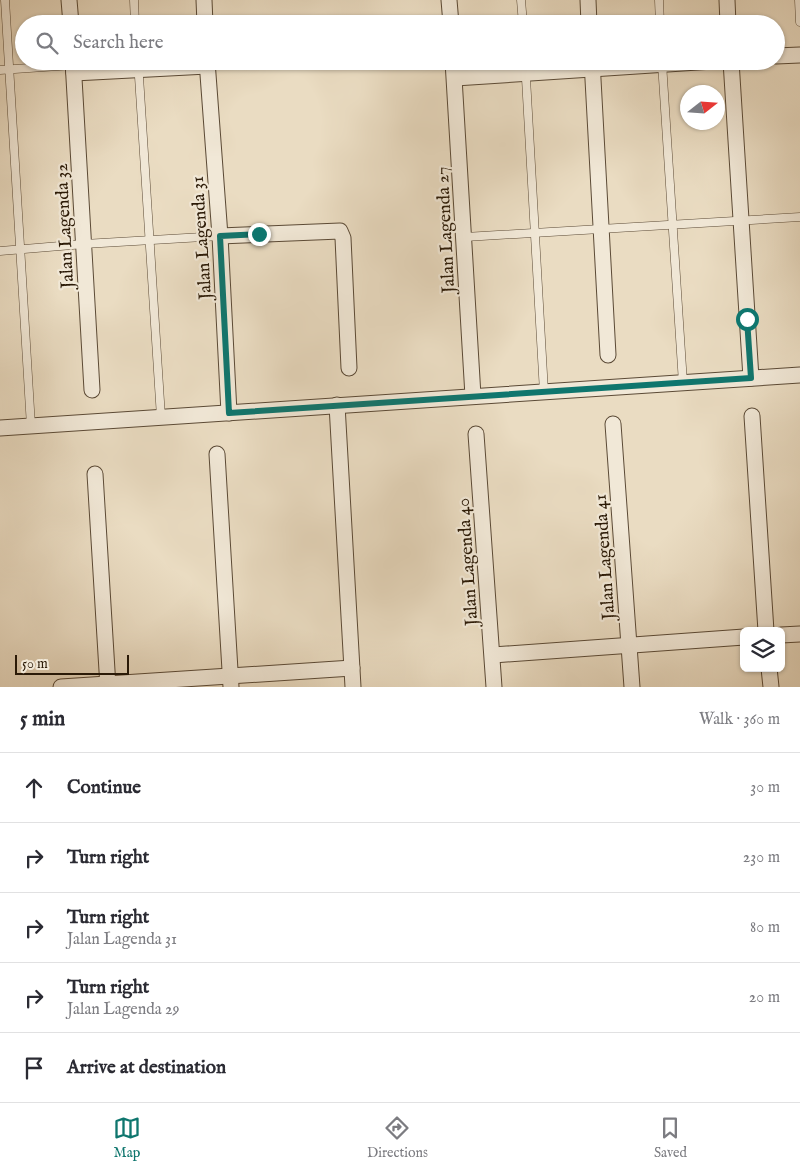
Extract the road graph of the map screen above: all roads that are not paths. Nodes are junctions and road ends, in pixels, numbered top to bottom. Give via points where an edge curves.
1 (5, 0) edge
2 (69, 0) edge
3 (134, 0) edge
4 (204, 0) edge
5 (449, 0) edge
6 (521, 0) edge
7 (588, 0) edge
8 (659, 0) edge
9 (727, 0) edge
10 (799, 0) edge
11 (70, 15) edge
12 (135, 15) edge
13 (205, 15) edge
14 (450, 15) edge
15 (522, 15) edge
16 (589, 15) edge
17 (660, 15) edge
18 (728, 15) edge
19 (800, 22) edge
20 (800, 55) edge
21 (785, 56) edge
22 (10, 69) junction
23 (15, 69) edge
24 (0, 70) edge
25 (73, 70) edge
26 (138, 70) edge
27 (207, 70) edge
28 (454, 70) edge
29 (506, 70) edge
30 (525, 70) edge
31 (592, 70) edge
32 (662, 70) edge
33 (732, 70) edge
34 (455, 78) junction
35 (800, 217) edge
36 (741, 221) junction
37 (673, 224) junction
38 (601, 228) junction
39 (535, 233) junction
40 (220, 236) junction
41 (465, 237) junction
42 (150, 240) junction
43 (84, 244) junction
44 (20, 250) junction
45 (0, 251) edge
46 (608, 355) dead end
47 (349, 368) dead end
48 (800, 374) edge
49 (751, 378) junction
50 (683, 383) junction
51 (92, 390) dead end
52 (544, 392) junction
53 (473, 396) junction
54 (337, 406) junction
55 (229, 413) junction
56 (752, 416) dead end
57 (161, 417) junction
58 (613, 424) dead end
59 (31, 426) junction
60 (0, 428) edge
61 (476, 434) dead end
62 (218, 454) dead end
63 (95, 474) dead end
64 (766, 627) edge
65 (800, 634) edge
66 (785, 635) edge
67 (740, 637) edge
68 (630, 645) junction
69 (493, 655) junction
70 (352, 668) junction
71 (769, 672) edge
72 (231, 682) edge
73 (108, 686) edge
74 (61, 687) edge
75 (353, 687) edge
76 (494, 687) edge
77 (632, 687) edge
78 (771, 687) edge

1 - 22 lane
2 - 11 street
3 - 12 lane
4 - 13 street
5 - 14 street
6 - 15 lane
7 - 16 street
8 - 17 lane
9 - 18 street
10 - 19 lane
20 - 21 street
22 - 23 lane
22 - 24 lane
22 - 44 lane
25 - 43 street, Jalan Lagenda 32
26 - 42 lane
27 - 40 street, Jalan Lagenda 31
28 - 34 street, Jalan Lagenda 27
29 - 34 street
30 - 39 lane
31 - 38 street
32 - 37 lane
33 - 36 street
34 - 41 street, Jalan Lagenda 27
35 - 36 lane
36 - 37 lane
36 - 49 street
37 - 38 lane
37 - 50 lane
38 - 39 lane
38 - 46 street
39 - 41 lane
39 - 52 lane
40 - 42 lane
40 - 47 street via 340,231
40 - 55 street, Jalan Lagenda 31
41 - 53 street, Jalan Lagenda 27
42 - 43 lane
42 - 57 lane
43 - 44 lane
43 - 51 street, Jalan Lagenda 32
44 - 45 lane
44 - 59 lane
48 - 49 street
49 - 50 street
50 - 52 street
52 - 53 street
53 - 54 street
54 - 55 street
54 - 70 street
55 - 57 street
56 - 64 street
57 - 59 street
58 - 68 street, Jalan Lagenda 41
59 - 60 street
61 - 69 street, Jalan Lagenda 40
62 - 72 street
63 - 73 street
65 - 66 street
67 - 68 street
68 - 69 street
68 - 77 street, Jalan Lagenda 41
69 - 76 street, Jalan Lagenda 40
70 - 72 street
70 - 75 street
71 - 78 street
72 - 73 street
73 - 74 street

